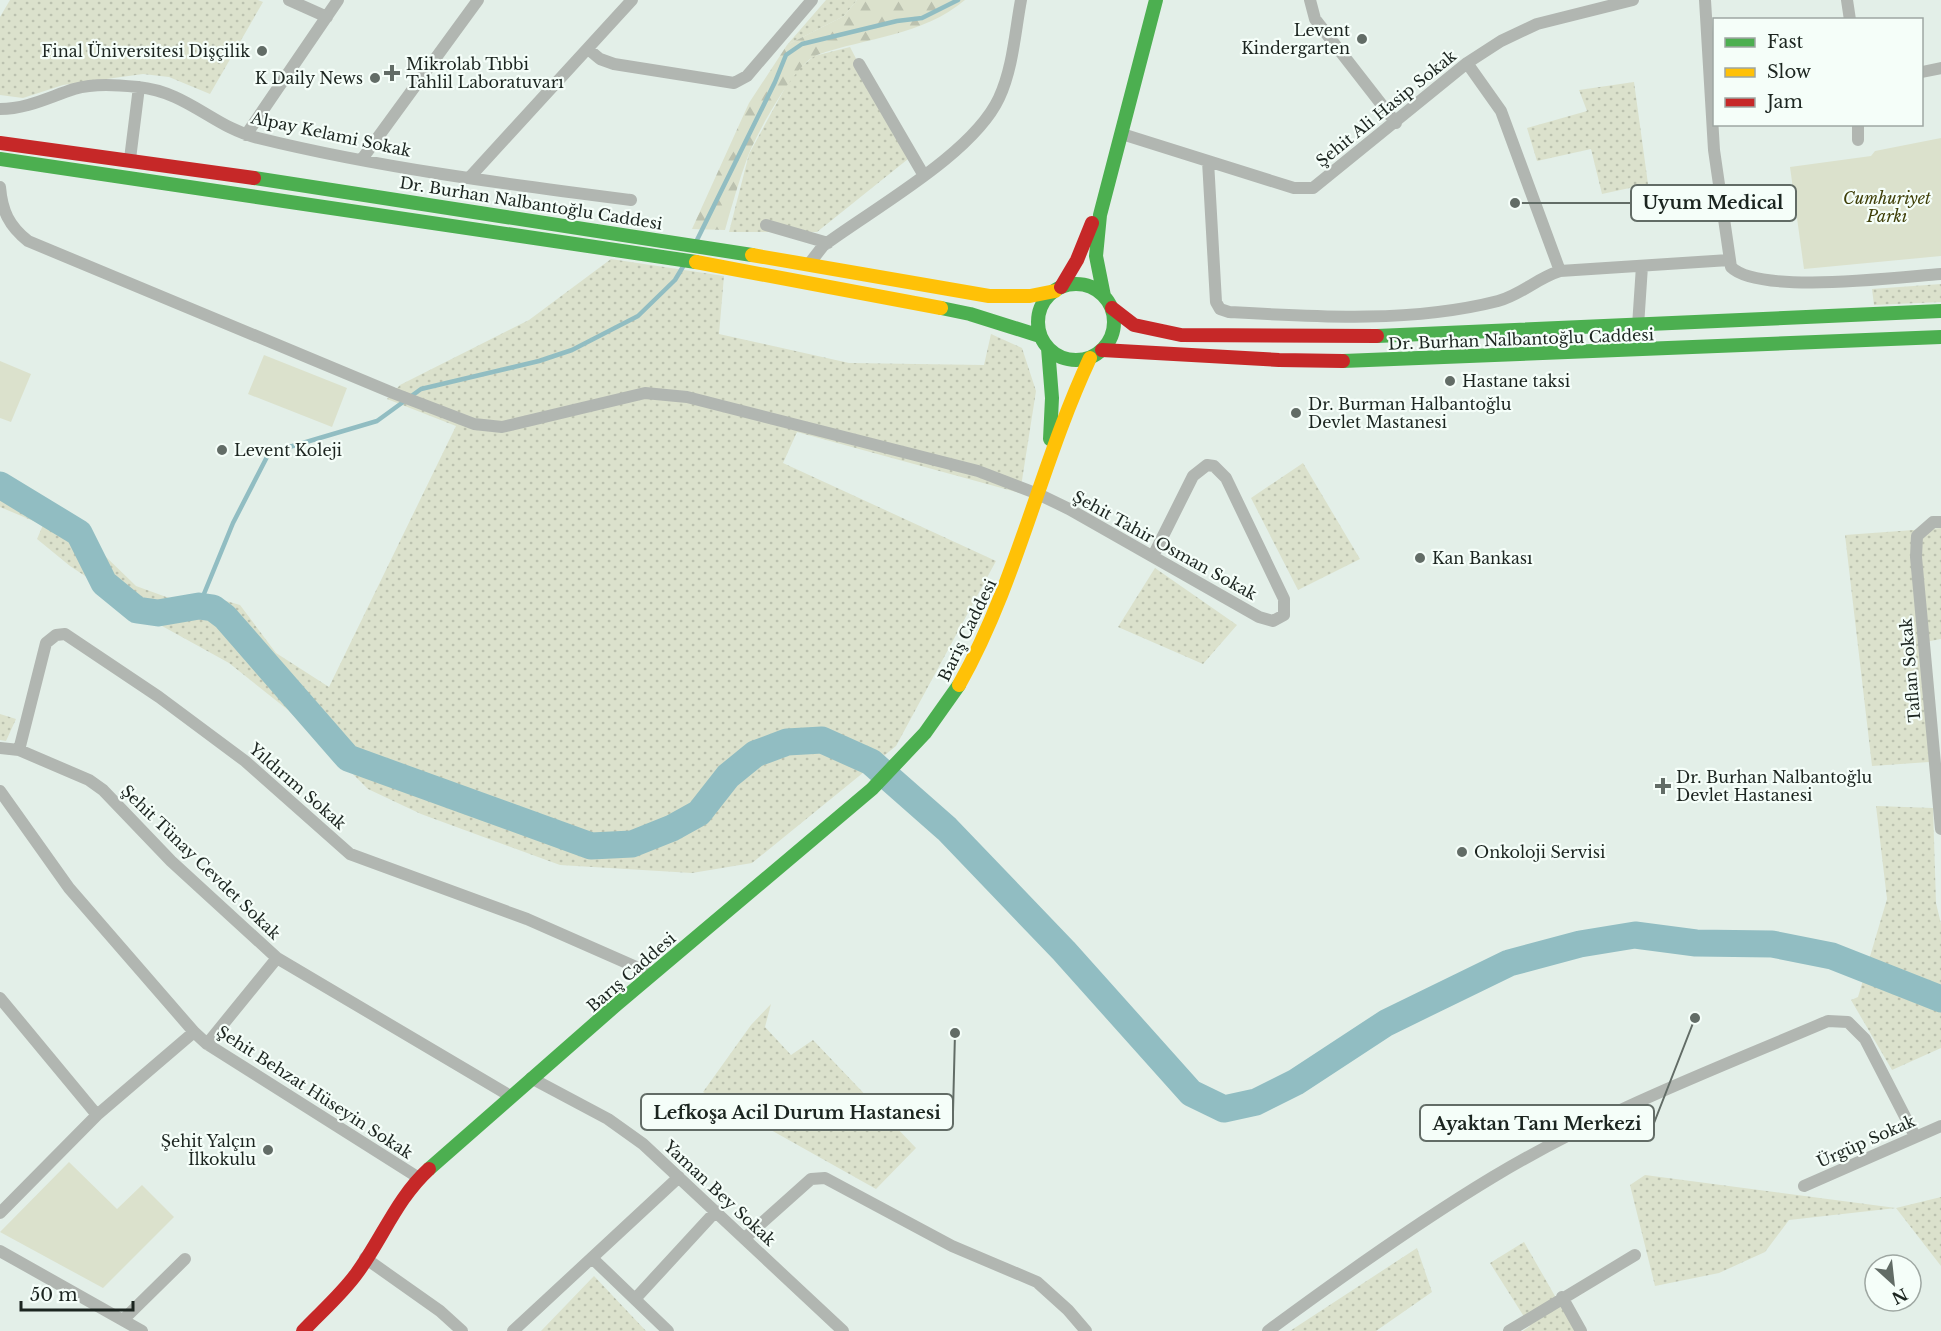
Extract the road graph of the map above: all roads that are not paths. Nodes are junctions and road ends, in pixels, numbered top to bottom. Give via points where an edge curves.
1 (289, 0) edge
2 (338, 0) edge
3 (478, 0) edge
4 (632, 0) edge
5 (812, 0) edge
6 (1021, 0) edge
7 (1156, 0) edge
8 (1310, 0) edge
9 (1633, 0) edge
10 (1705, 0) edge
11 (1847, 0) edge
12 (327, 17) junction
13 (1850, 18) edge
14 (588, 49) junction
15 (1467, 63) junction
16 (859, 64) dead end
17 (1941, 68) edge
18 (1923, 72) edge
19 (139, 87) junction
20 (0, 109) edge
21 (1396, 123) junction
22 (1858, 126) edge
23 (1122, 134) junction
24 (246, 135) junction
25 (1858, 140) dead end
26 (0, 143) edge
27 (0, 159) edge
28 (130, 159) junction
29 (362, 159) junction
30 (1208, 161) junction
31 (923, 174) junction
32 (469, 178) junction
33 (0, 187) edge
34 (631, 200) dead end
35 (1103, 200) junction
36 (766, 225) dead end
37 (828, 243) junction
38 (1729, 261) junction
39 (809, 264) junction
40 (1642, 266) junction
41 (1560, 271) junction
42 (1941, 274) edge
43 (1058, 289) junction
44 (1104, 296) junction
45 (1112, 308) junction
46 (1941, 310) edge
47 (1638, 326) junction
48 (1040, 336) junction
49 (1941, 337) edge
50 (1048, 348) junction
51 (1102, 350) junction
52 (1090, 357) junction
53 (1049, 455) junction
54 (1038, 494) junction
55 (1941, 522) edge
56 (1153, 556) junction
57 (0, 748) edge
58 (19, 750) junction
59 (0, 791) edge
60 (868, 793) joint
61 (1941, 829) edge
62 (277, 958) junction
63 (652, 974) junction
64 (0, 998) edge
65 (194, 1032) junction
66 (207, 1044) junction
67 (531, 1078) junction
68 (512, 1096) junction
69 (97, 1115) junction
70 (1941, 1126) edge
71 (1915, 1136) junction
72 (679, 1177) junction
73 (419, 1178) junction
74 (1804, 1186) dead end
75 (716, 1211) junction
76 (0, 1213) edge
77 (745, 1238) junction
78 (0, 1251) edge
79 (1635, 1255) dead end
80 (365, 1258) junction
81 (592, 1258) junction
82 (186, 1259) dead end
83 (1562, 1297) junction
84 (635, 1299) junction
85 (124, 1319) junction
86 (142, 1331) edge
87 (303, 1331) edge
88 (462, 1331) edge
89 (513, 1331) edge
90 (668, 1331) edge
91 (843, 1331) edge
92 (1086, 1331) edge
93 (1268, 1331) edge
94 (1509, 1331) edge
95 (1581, 1331) edge

1 - 12 street
2 - 12 street
3 - 29 street
4 - 14 street
5 - 14 street via 747,76 734,83 614,64
6 - 31 street via 1008,73 994,109 965,143
7 - 23 main road
8 - 21 street via 1315,19
9 - 15 street, Şehit Ali Hasip Sokak via 1530,26
10 - 38 street via 1714,150
11 - 13 street
12 - 24 street
14 - 32 street
15 - 21 street, Şehit Ali Hasip Sokak
15 - 41 street via 1501,111
16 - 31 street
17 - 18 street
19 - 20 street, Alpay Kelami Sokak via 84,87 26,106
19 - 24 street, Alpay Kelami Sokak via 182,99
19 - 28 street
21 - 30 street, Şehit Ali Hasip Sokak via 1322,183 1308,189
22 - 25 street
23 - 30 street, Şehit Ali Hasip Sokak
23 - 35 main road
24 - 29 street, Alpay Kelami Sokak
26 - 28 main road, Dr. Burhan Nalbantoğlu Caddesi
27 - 48 main road, Dr. Burhan Nalbantoğlu Caddesi via 716,265 978,316
28 - 39 main road, Dr. Burhan Nalbantoğlu Caddesi
29 - 32 street, Alpay Kelami Sokak
30 - 41 street via 1216,302 1224,311 1343,316 1442,310 1501,300
31 - 37 street
32 - 34 street, Alpay Kelami Sokak
33 - 54 street, Şehit Tahir Osman Sokak via 4,214 28,242 474,424 502,427 645,393 687,397 978,471
35 - 43 main road via 1077,260
35 - 44 main road via 1095,262
36 - 37 street
37 - 39 street
38 - 40 street
38 - 42 street via 1737,273 1780,282
39 - 43 main road, Dr. Burhan Nalbantoğlu Caddesi via 989,296 1030,296
40 - 41 street
40 - 47 street
43 - 44 main road via 1083,285
43 - 48 main road via 1040,311
44 - 45 main road
45 - 47 main road, Dr. Burhan Nalbantoğlu Caddesi via 1134,325 1181,335 1378,336
45 - 51 main road via 1113,330
46 - 47 main road, Dr. Burhan Nalbantoğlu Caddesi
48 - 50 main road
49 - 51 main road, Dr. Burhan Nalbantoğlu Caddesi via 1381,362
50 - 52 main road via 1068,359
50 - 53 main road, Bariş Caddesi via 1052,398
51 - 52 main road
52 - 53 main road, Bariş Caddesi
53 - 54 main road, Bariş Caddesi
54 - 56 street, Şehit Tahir Osman Sokak
54 - 60 main road, Bariş Caddesi via 1011,579 955,693 908,756
55 - 61 street, Taflan Sokak via 1933,522 1917,536 1916,557
56 - 56 street, Şehit Tahir Osman Sokak via 1193,476 1208,465 1214,466 1226,478 1284,599 1285,613 1277,621 1259,617
57 - 58 street, Şehit Tünay Cevdet Sokak
58 - 62 street, Şehit Tünay Cevdet Sokak via 89,780 103,790 171,861
58 - 63 street, Yıldırım Sokak via 46,643 65,634 245,761 350,854 527,920
59 - 65 street, Şehit Behzat Hüseyin Sokak via 69,888
60 - 63 main road, Barış Caddesi
62 - 66 street
62 - 68 street, Şehit Tünay Cevdet Sokak
63 - 67 main road, Barış Caddesi
64 - 69 street
65 - 66 street, Şehit Behzat Hüseyin Sokak
65 - 69 street, Şehit Behzat Hüseyin Sokak
66 - 73 street, Şehit Behzat Hüseyin Sokak
67 - 68 main road, Barış Caddesi
67 - 72 street, Yaman Bey Sokak via 616,1124
68 - 73 main road, Barış Caddesi
69 - 76 street, Şehit Behzat Hüseyin Sokak
70 - 71 street, Ürgüp Sokak
71 - 74 street, Ürgüp Sokak
71 - 93 street via 1865,1039 1848,1022 1828,1021 1654,1094 1495,1176 1400,1235
72 - 75 street, Yaman Bey Sokak
72 - 81 street
73 - 80 main road, Barış Caddesi
75 - 77 street, Yaman Bey Sokak
75 - 84 street
77 - 91 street, Yaman Bey Sokak
77 - 92 street via 811,1179 825,1178 952,1246 1037,1282
78 - 85 street
79 - 83 street
80 - 87 main road, Barış Caddesi via 357,1273
80 - 88 street
81 - 84 street
81 - 89 street
82 - 85 street
83 - 94 street
83 - 95 street
84 - 90 street
85 - 86 street

